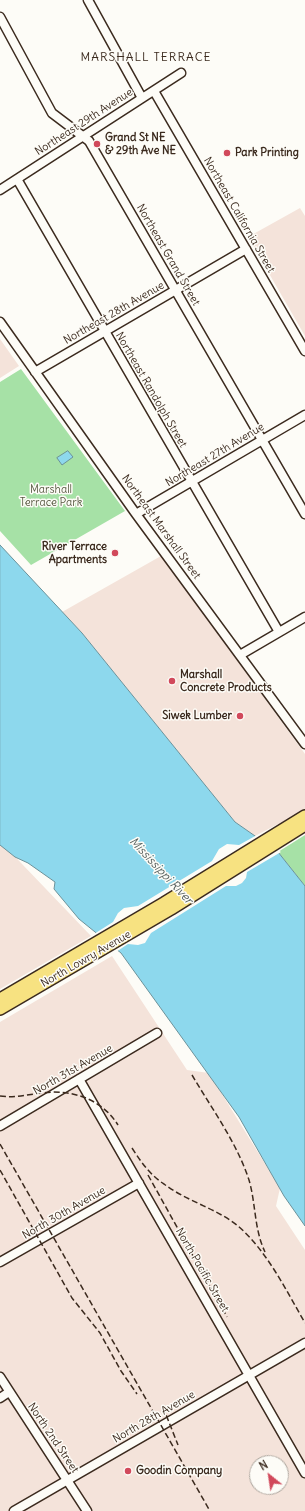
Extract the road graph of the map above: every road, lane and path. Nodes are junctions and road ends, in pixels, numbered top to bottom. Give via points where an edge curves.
1 (88, 0) edge
2 (0, 17) edge
3 (181, 73) dead end
4 (154, 91) junction
5 (142, 98) junction
6 (83, 136) junction
7 (17, 179) junction
8 (0, 190) edge
9 (246, 249) junction
10 (175, 290) junction
11 (0, 322) edge
12 (104, 331) junction
13 (305, 351) edge
14 (36, 372) junction
15 (305, 415) edge
16 (262, 439) junction
17 (192, 482) junction
18 (136, 514) junction
19 (305, 514) edge
20 (305, 617) edge
21 (279, 632) junction
22 (240, 655) junction
23 (305, 744) edge
24 (305, 816) edge
25 (305, 824) edge
26 (284, 834) junction
27 (167, 906) junction
28 (0, 1000) edge
29 (0, 1009) edge
30 (158, 1033) dead end
31 (79, 1079) junction
32 (0, 1126) edge
33 (139, 1183) junction
34 (0, 1262) edge
35 (305, 1343) edge
36 (249, 1375) junction
37 (0, 1377) edge
38 (10, 1392) junction
39 (0, 1398) edge
40 (305, 1472) edge
41 (68, 1480) junction
42 (14, 1511) edge
43 (87, 1511) edge

1 - 5 street
2 - 6 street, Northeast Grand Street via 52,112
3 - 4 street, Northeast 29th Avenue
4 - 5 street, Northeast 29th Avenue
4 - 9 street, Northeast California Street
5 - 6 street, Northeast 29th Avenue
6 - 7 street, Northeast 29th Avenue
6 - 10 street, Northeast Grand Street via 89,141
7 - 8 street, Northeast 29th Avenue
7 - 12 street, Northeast Randolph Street
9 - 10 street, Northeast 28th Avenue
9 - 13 street, Northeast California Street
10 - 12 street, Northeast 28th Avenue
10 - 16 street, Northeast Grand Street
11 - 14 street, Northeast Marshall Street
12 - 14 street, Northeast 28th Avenue
12 - 17 street, Northeast Randolph Street
14 - 18 street, Northeast Marshall Street
15 - 16 street, Northeast 27th Avenue
16 - 17 street, Northeast 27th Avenue
16 - 19 street, Northeast Grand Street
17 - 18 street, Northeast 27th Avenue
17 - 21 street, Northeast Randolph Street
18 - 22 street, Northeast Marshall Street
20 - 21 street
21 - 22 street
22 - 23 street, Northeast Marshall Street
24 - 26 main road
25 - 26 main road
26 - 27 main road
27 - 28 main road, North Lowry Avenue
27 - 29 main road, North Lowry Avenue
30 - 31 street, North 31st Avenue
31 - 32 street, North 31st Avenue
31 - 33 street, North Pacific Street
33 - 34 street, North 30th Avenue
33 - 36 street, North Pacific Street
35 - 36 street, North 28th Avenue
36 - 40 street, North Pacific Street
36 - 41 street, North 28th Avenue
37 - 38 street, North 2nd Street
38 - 39 street
38 - 41 street, North 2nd Street
41 - 42 street, North 28th Avenue
41 - 43 street, North 2nd Street

